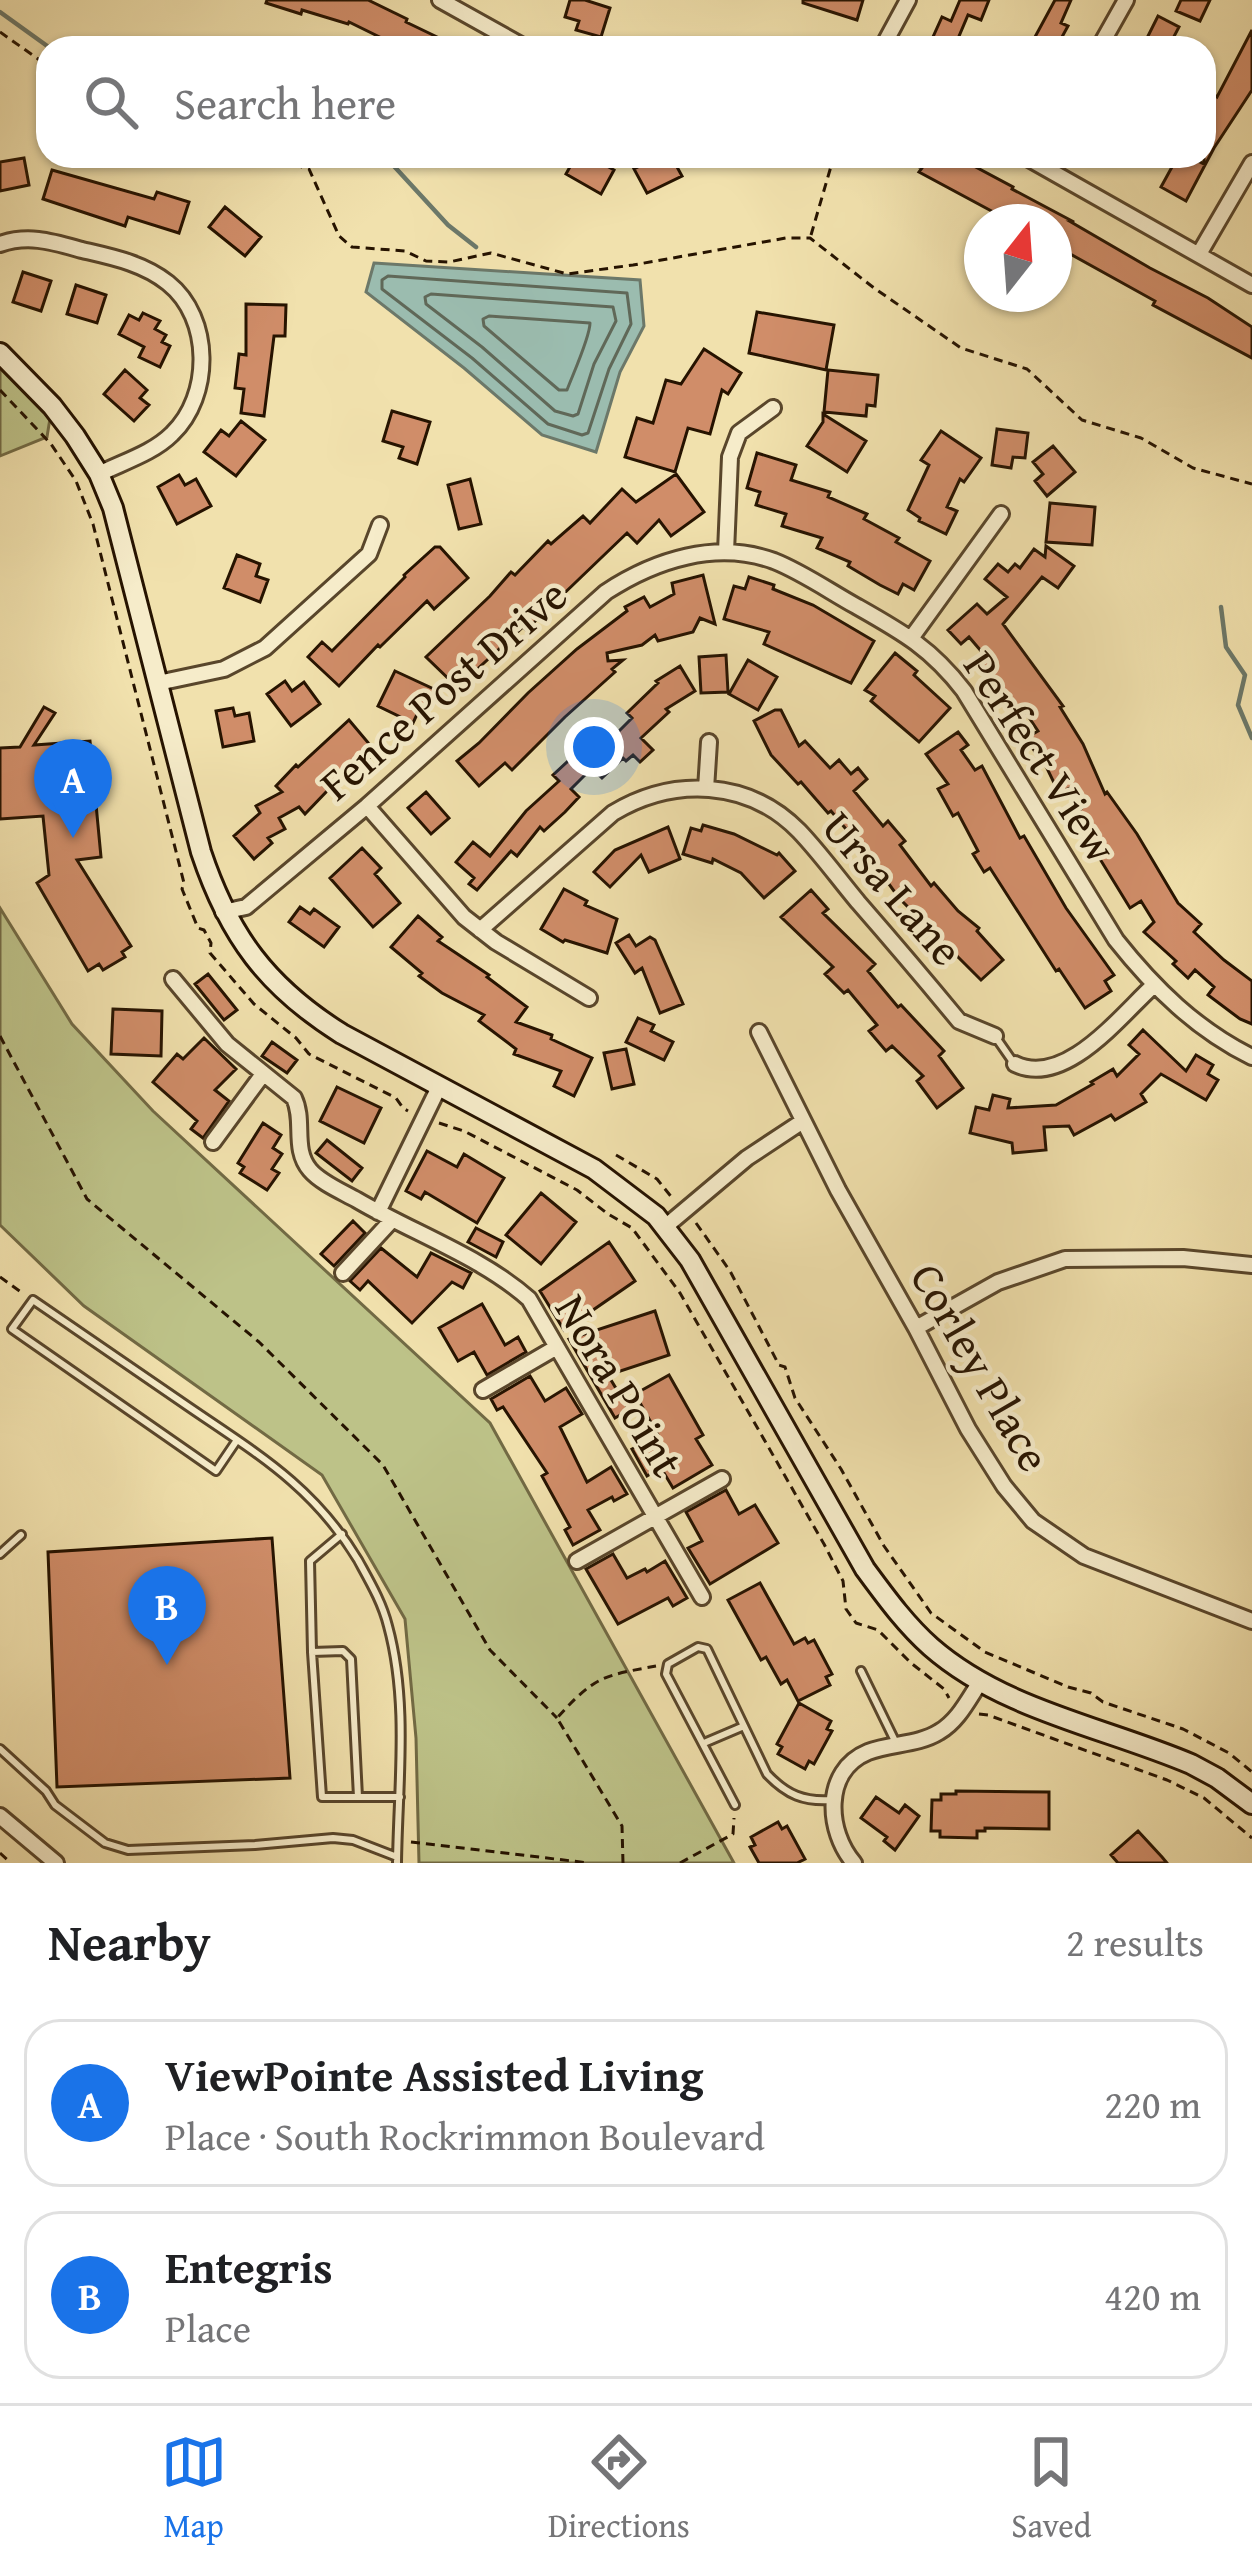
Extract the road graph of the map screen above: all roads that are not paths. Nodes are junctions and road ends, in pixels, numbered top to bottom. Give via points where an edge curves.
1 (440, 0) edge
2 (908, 0) edge
3 (1126, 0) edge
4 (504, 36) edge
5 (888, 36) edge
6 (1106, 36) edge
7 (1252, 163) edge
8 (1049, 168) edge
9 (0, 244) edge
10 (1199, 254) junction
11 (1252, 285) edge
12 (0, 352) edge
13 (773, 408) dead end
14 (99, 474) junction
15 (1001, 514) dead end
16 (380, 525) dead end
17 (726, 551) junction
18 (911, 637) junction
19 (158, 683) junction
20 (709, 742) dead end
21 (706, 789) junction
22 (367, 806) junction
23 (223, 912) junction
24 (480, 930) junction
25 (173, 979) dead end
26 (1154, 985) junction
27 (589, 998) dead end
28 (759, 1032) dead end
29 (994, 1036) joint
30 (1252, 1057) edge
31 (1012, 1060) joint
32 (263, 1074) junction
33 (439, 1087) junction
34 (803, 1120) junction
35 (213, 1142) dead end
36 (385, 1216) junction
37 (665, 1227) junction
38 (1252, 1265) edge
39 (343, 1273) dead end
40 (916, 1328) junction
41 (557, 1347) junction
42 (483, 1390) dead end
43 (237, 1440) junction
44 (722, 1479) dead end
45 (655, 1516) junction
46 (342, 1534) junction
47 (21, 1535) dead end
48 (0, 1554) edge
49 (577, 1561) dead end
50 (702, 1597) dead end
51 (1252, 1621) edge
52 (312, 1652) junction
53 (861, 1671) dead end
54 (980, 1682) junction
55 (744, 1726) junction
56 (704, 1744) junction
57 (897, 1744) junction
58 (0, 1749) edge
59 (358, 1797) junction
60 (400, 1797) junction
61 (832, 1800) junction
62 (735, 1804) road end
63 (1252, 1804) edge
64 (0, 1816) edge
65 (397, 1860) edge
66 (56, 1863) edge
67 (854, 1863) edge

1 - 4 street
2 - 5 street
3 - 6 street
7 - 10 street
8 - 10 street
9 - 14 street via 34,238 134,263 191,296 201,372 188,412 158,446
10 - 11 street
12 - 14 main road via 52,406
13 - 17 street via 739,433 730,457
14 - 19 main road
15 - 18 street
16 - 19 street via 369,554 265,648 224,669
17 - 18 street, Perfect View via 789,568
17 - 22 street, Fence Post Drive via 656,564 606,592
18 - 26 street, Perfect View via 964,692 1116,940
19 - 23 main road
20 - 21 street
21 - 24 street, Ursa Lane via 657,791 613,813
21 - 29 street, Ursa Lane via 753,799 796,829 959,1021
22 - 23 street, Fence Post Drive via 246,907
22 - 24 street
23 - 33 main road via 264,971 312,1016
24 - 27 street
25 - 32 street, Nora Point
26 - 30 street, Perfect View
26 - 31 street via 1076,1058 1038,1070
28 - 34 street, Corley Place
29 - 31 lane, Ursa Lane
32 - 35 street
32 - 36 street, Nora Point via 294,1098 300,1151 312,1173
33 - 36 street
33 - 37 main road via 594,1169
34 - 37 street
34 - 40 street, Corley Place
36 - 39 street
36 - 41 street, Nora Point via 513,1286
37 - 54 main road via 865,1569 928,1645
38 - 40 street via 1065,1258 998,1282
40 - 51 street, Corley Place via 968,1429 1034,1521 1084,1556
41 - 42 street
41 - 45 street, Nora Point
43 - 43 lane via 33,1300 12,1329 216,1471
43 - 46 lane via 293,1481
44 - 45 street
45 - 49 street
45 - 50 street, Nora Point
46 - 52 lane via 310,1561
46 - 60 lane via 388,1628
47 - 48 lane
52 - 59 lane via 322,1796
52 - 59 lane via 343,1651 351,1659
53 - 57 lane
54 - 57 street via 943,1730
54 - 63 main road via 1191,1764
55 - 56 lane
55 - 56 lane via 707,1649 698,1647 668,1664 666,1674
55 - 61 lane via 780,1788 796,1798
56 - 62 lane
57 - 61 street via 856,1758
58 - 65 lane via 105,1844 128,1850 333,1838
59 - 60 lane
60 - 65 lane
61 - 67 street via 836,1833
64 - 66 street

